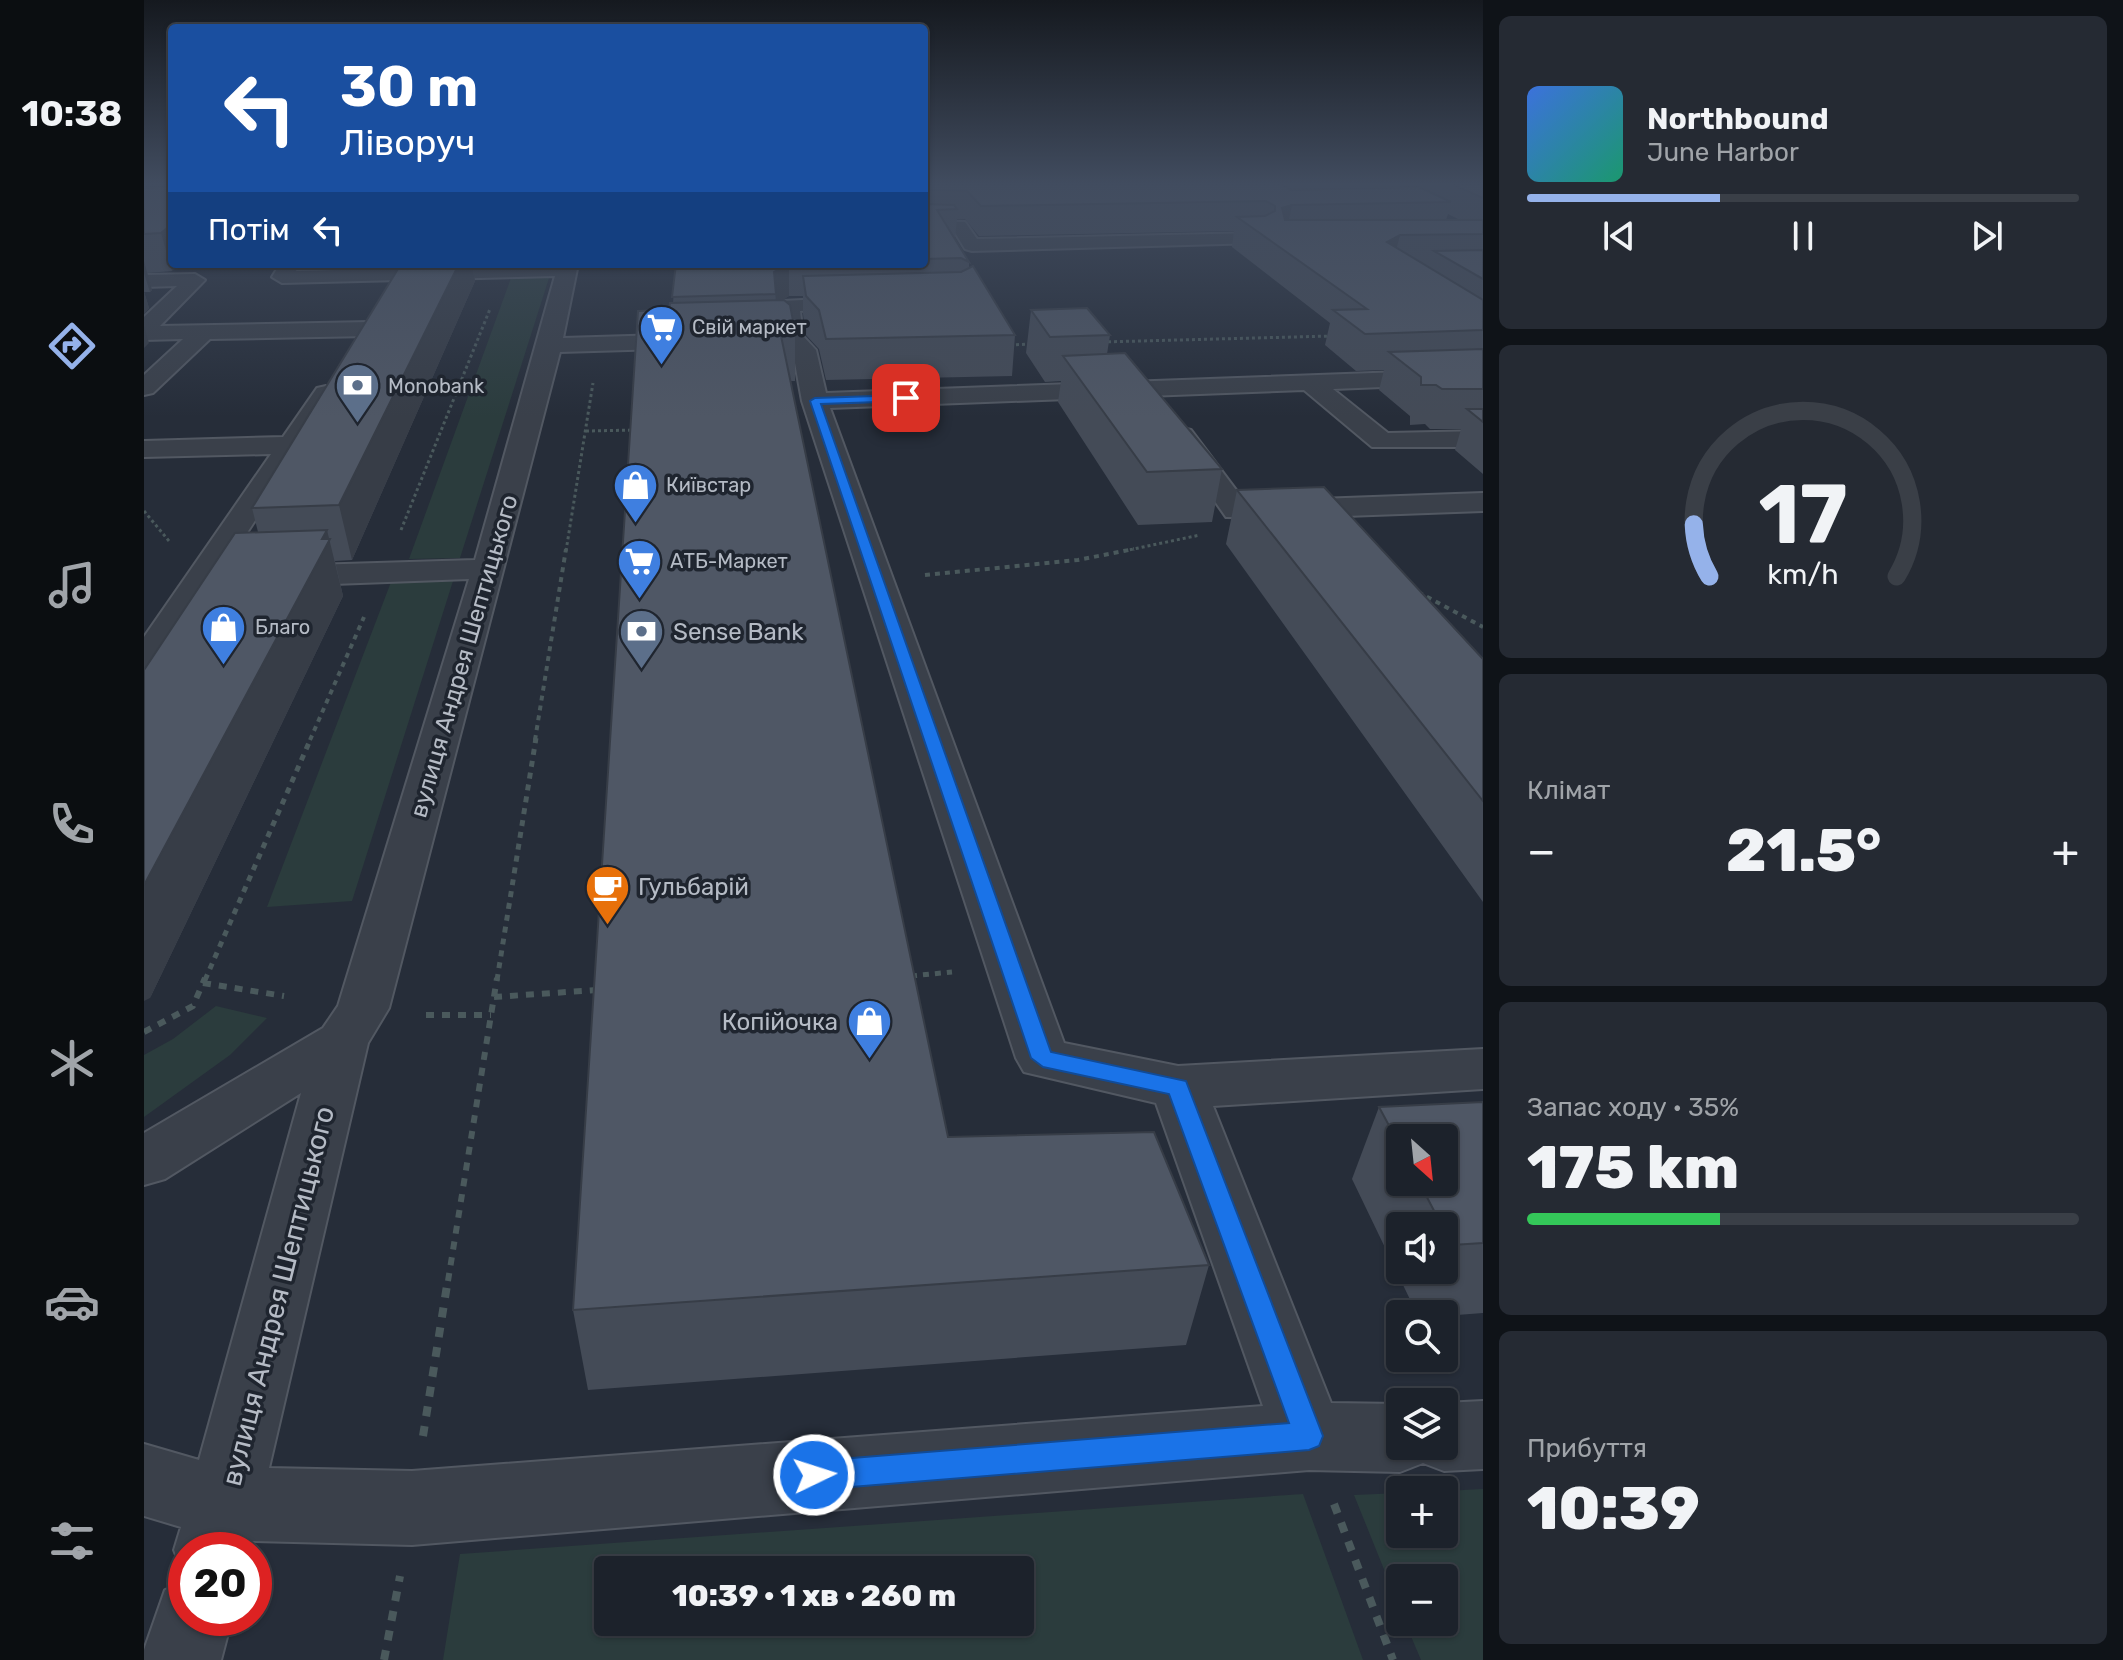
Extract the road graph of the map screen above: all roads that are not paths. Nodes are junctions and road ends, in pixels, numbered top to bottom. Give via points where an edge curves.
1 (288, 268) edge
2 (552, 268) edge
3 (567, 268) edge
4 (407, 274) junction
5 (144, 281) edge
6 (882, 302) edge
7 (370, 329) junction
8 (144, 331) edge
9 (204, 332) junction
10 (718, 340) edge
11 (550, 345) junction
12 (1483, 376) edge
13 (1312, 384) junction
14 (144, 388) edge
15 (1148, 391) junction
16 (815, 401) junction
17 (1483, 439) edge
18 (290, 445) junction
19 (144, 449) edge
20 (1483, 502) edge
21 (1318, 508) junction
22 (1372, 567) edge
23 (489, 569) junction
24 (201, 578) junction
25 (144, 663) edge
26 (342, 1042) junction
27 (1483, 1069) edge
28 (1178, 1087) junction
29 (144, 1162) edge
30 (1483, 1435) edge
31 (1309, 1436) junction
32 (1458, 1436) edge
33 (1386, 1438) edge
34 (144, 1480) edge
35 (218, 1527) edge
36 (188, 1636) edge
37 (181, 1660) edge

1 - 4 street via 282,277
2 - 4 street
3 - 11 street, вулиця Андрея Шептицького
4 - 7 street
5 - 8 street via 195,280
6 - 16 street via 789,305 777,339 804,350
7 - 9 street
7 - 18 street
8 - 9 street
9 - 14 street
10 - 11 street
11 - 23 street, вулиця Андрея Шептицького
12 - 13 street
13 - 15 street
13 - 17 street via 1382,441
15 - 16 street
15 - 21 street via 1237,511
16 - 28 street via 1043,1058
18 - 19 street
18 - 24 street
20 - 21 street
21 - 22 street
23 - 24 street
23 - 26 street, вулиця Андрея Шептицького via 363,1008
24 - 25 street
26 - 29 street, вулиця Андрея Шептицького
26 - 35 street, вулиця Андрея Шептицького
27 - 28 street
28 - 31 street
30 - 32 street
31 - 33 street
31 - 35 street
34 - 35 street
36 - 37 street

